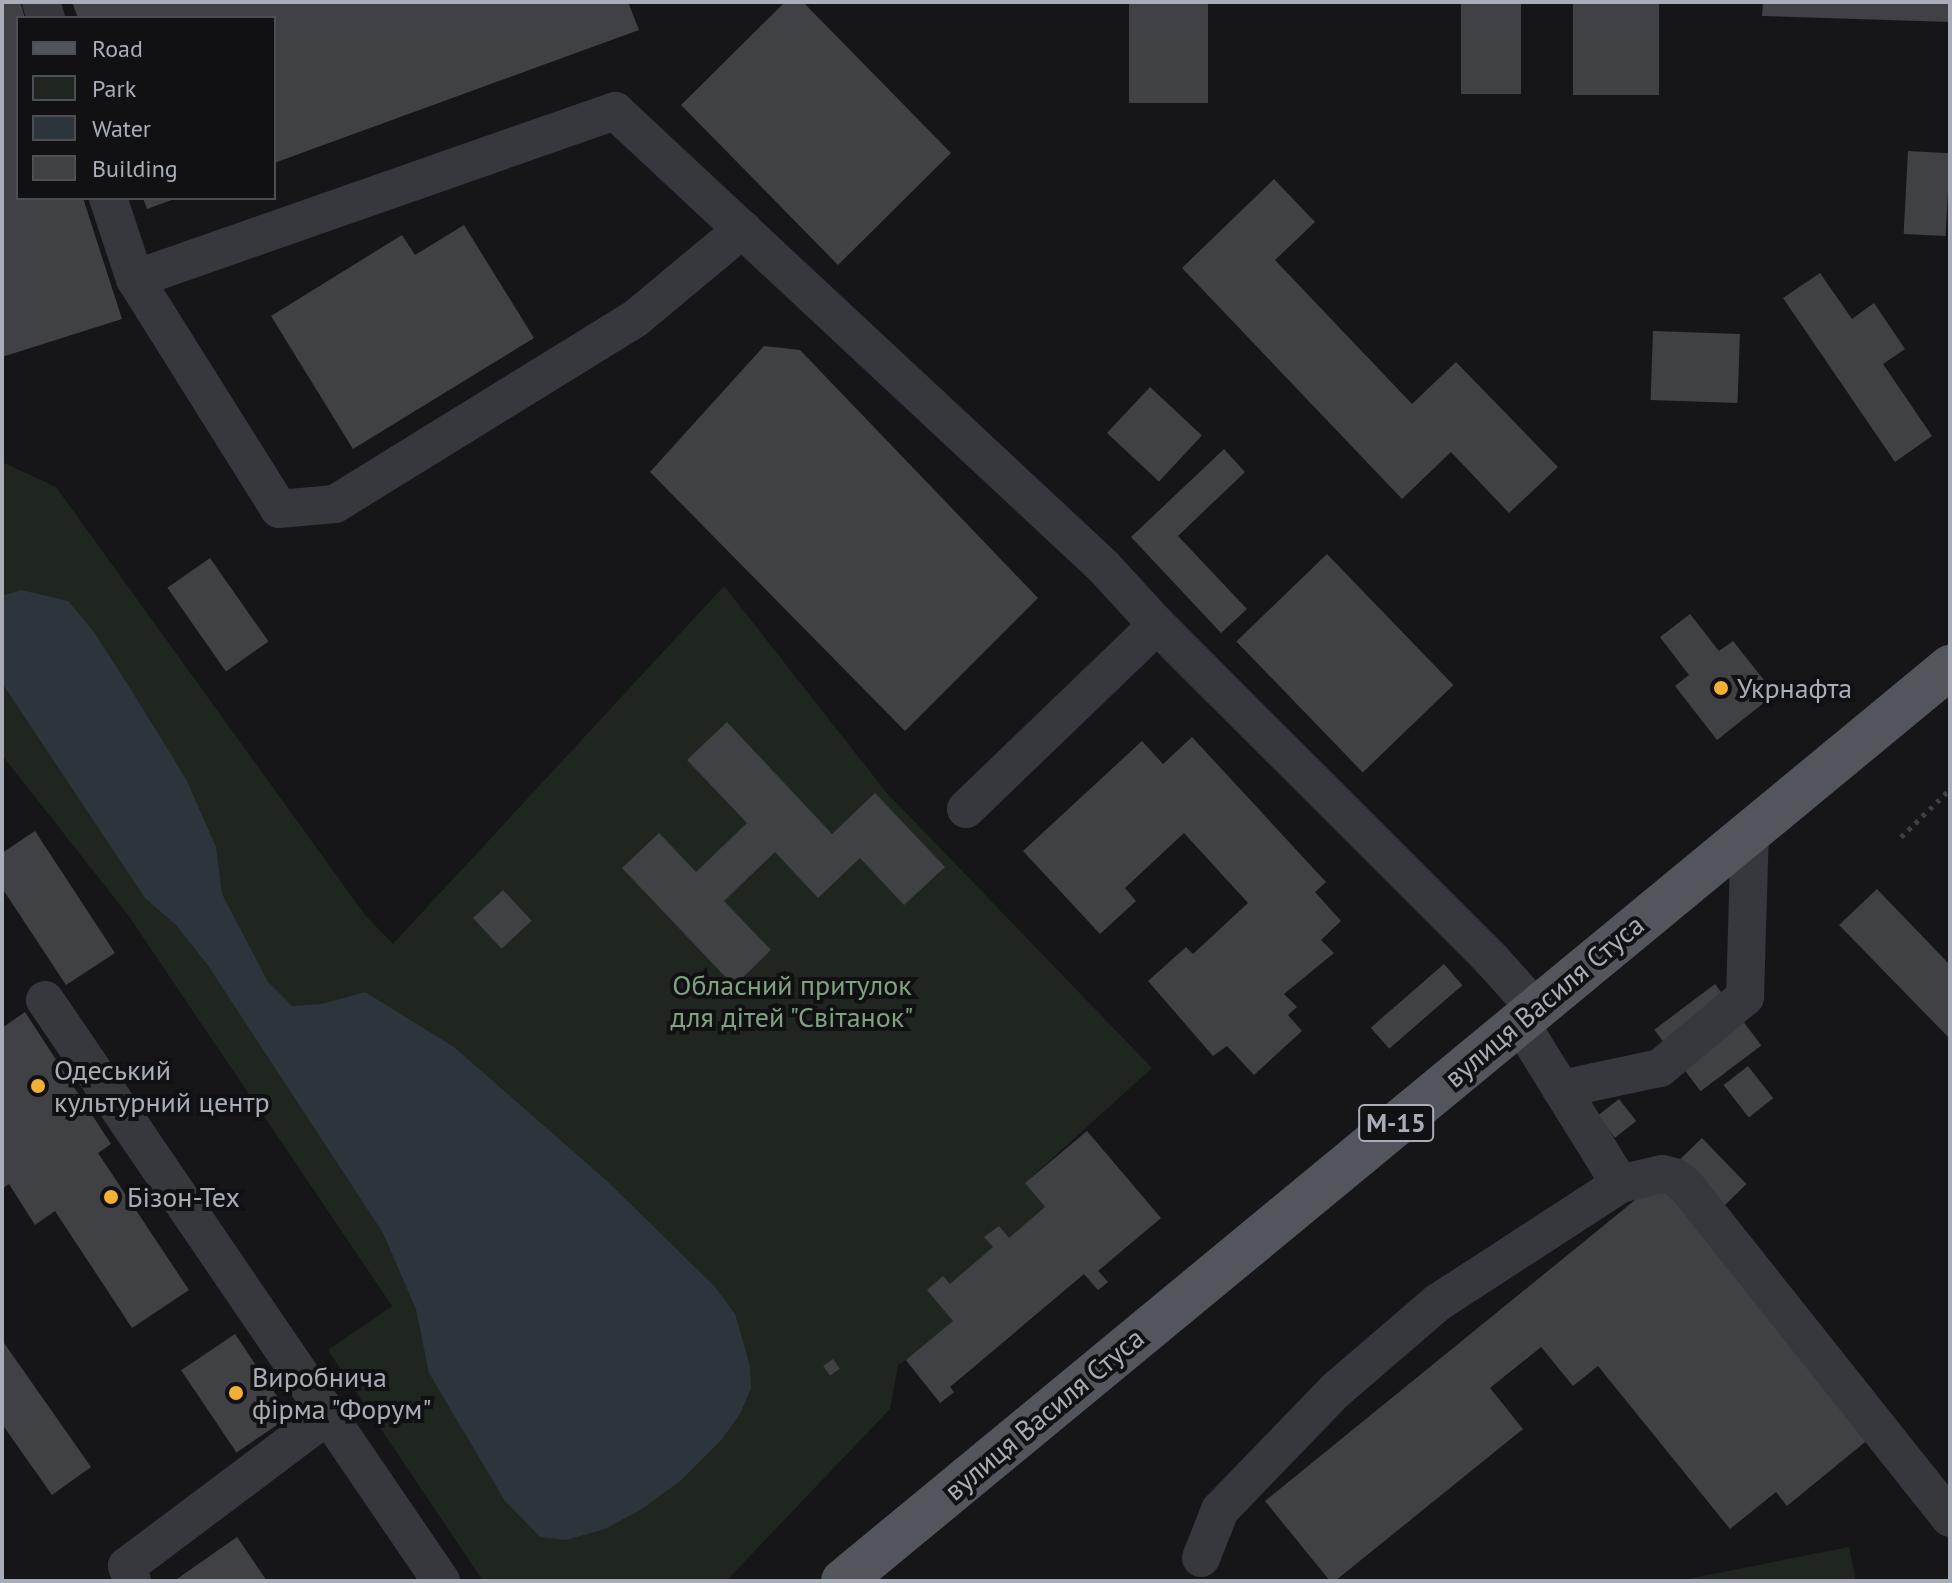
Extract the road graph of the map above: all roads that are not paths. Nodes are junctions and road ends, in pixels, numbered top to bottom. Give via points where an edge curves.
1 (109, 200) edge
2 (743, 229) junction
3 (135, 279) junction
4 (1157, 625) junction
5 (1944, 676) edge
6 (966, 809) dead end
7 (1750, 830) junction
8 (45, 1000) dead end
9 (1527, 1015) junction
10 (1561, 1089) junction
11 (1620, 1184) junction
12 (328, 1415) junction
13 (1950, 1518) edge
14 (1201, 1558) dead end
15 (132, 1581) edge
16 (441, 1581) edge
17 (843, 1581) edge

1 - 3 lane
2 - 3 lane via 615,111
2 - 3 lane via 636,318 335,504 279,509
2 - 4 lane via 1103,566
4 - 6 lane
4 - 9 lane via 1492,960
5 - 7 main road, вулиця Василя Стуса / М-15
7 - 9 main road, вулиця Василя Стуса / М-15
7 - 10 lane via 1745,997 1660,1068
8 - 12 lane
9 - 10 lane
9 - 17 main road, вулиця Василя Стуса / М-15
10 - 11 lane
11 - 13 lane via 1662,1174 1686,1186
11 - 14 lane via 1437,1303 1336,1390 1220,1510
12 - 15 lane via 127,1566
12 - 16 lane

